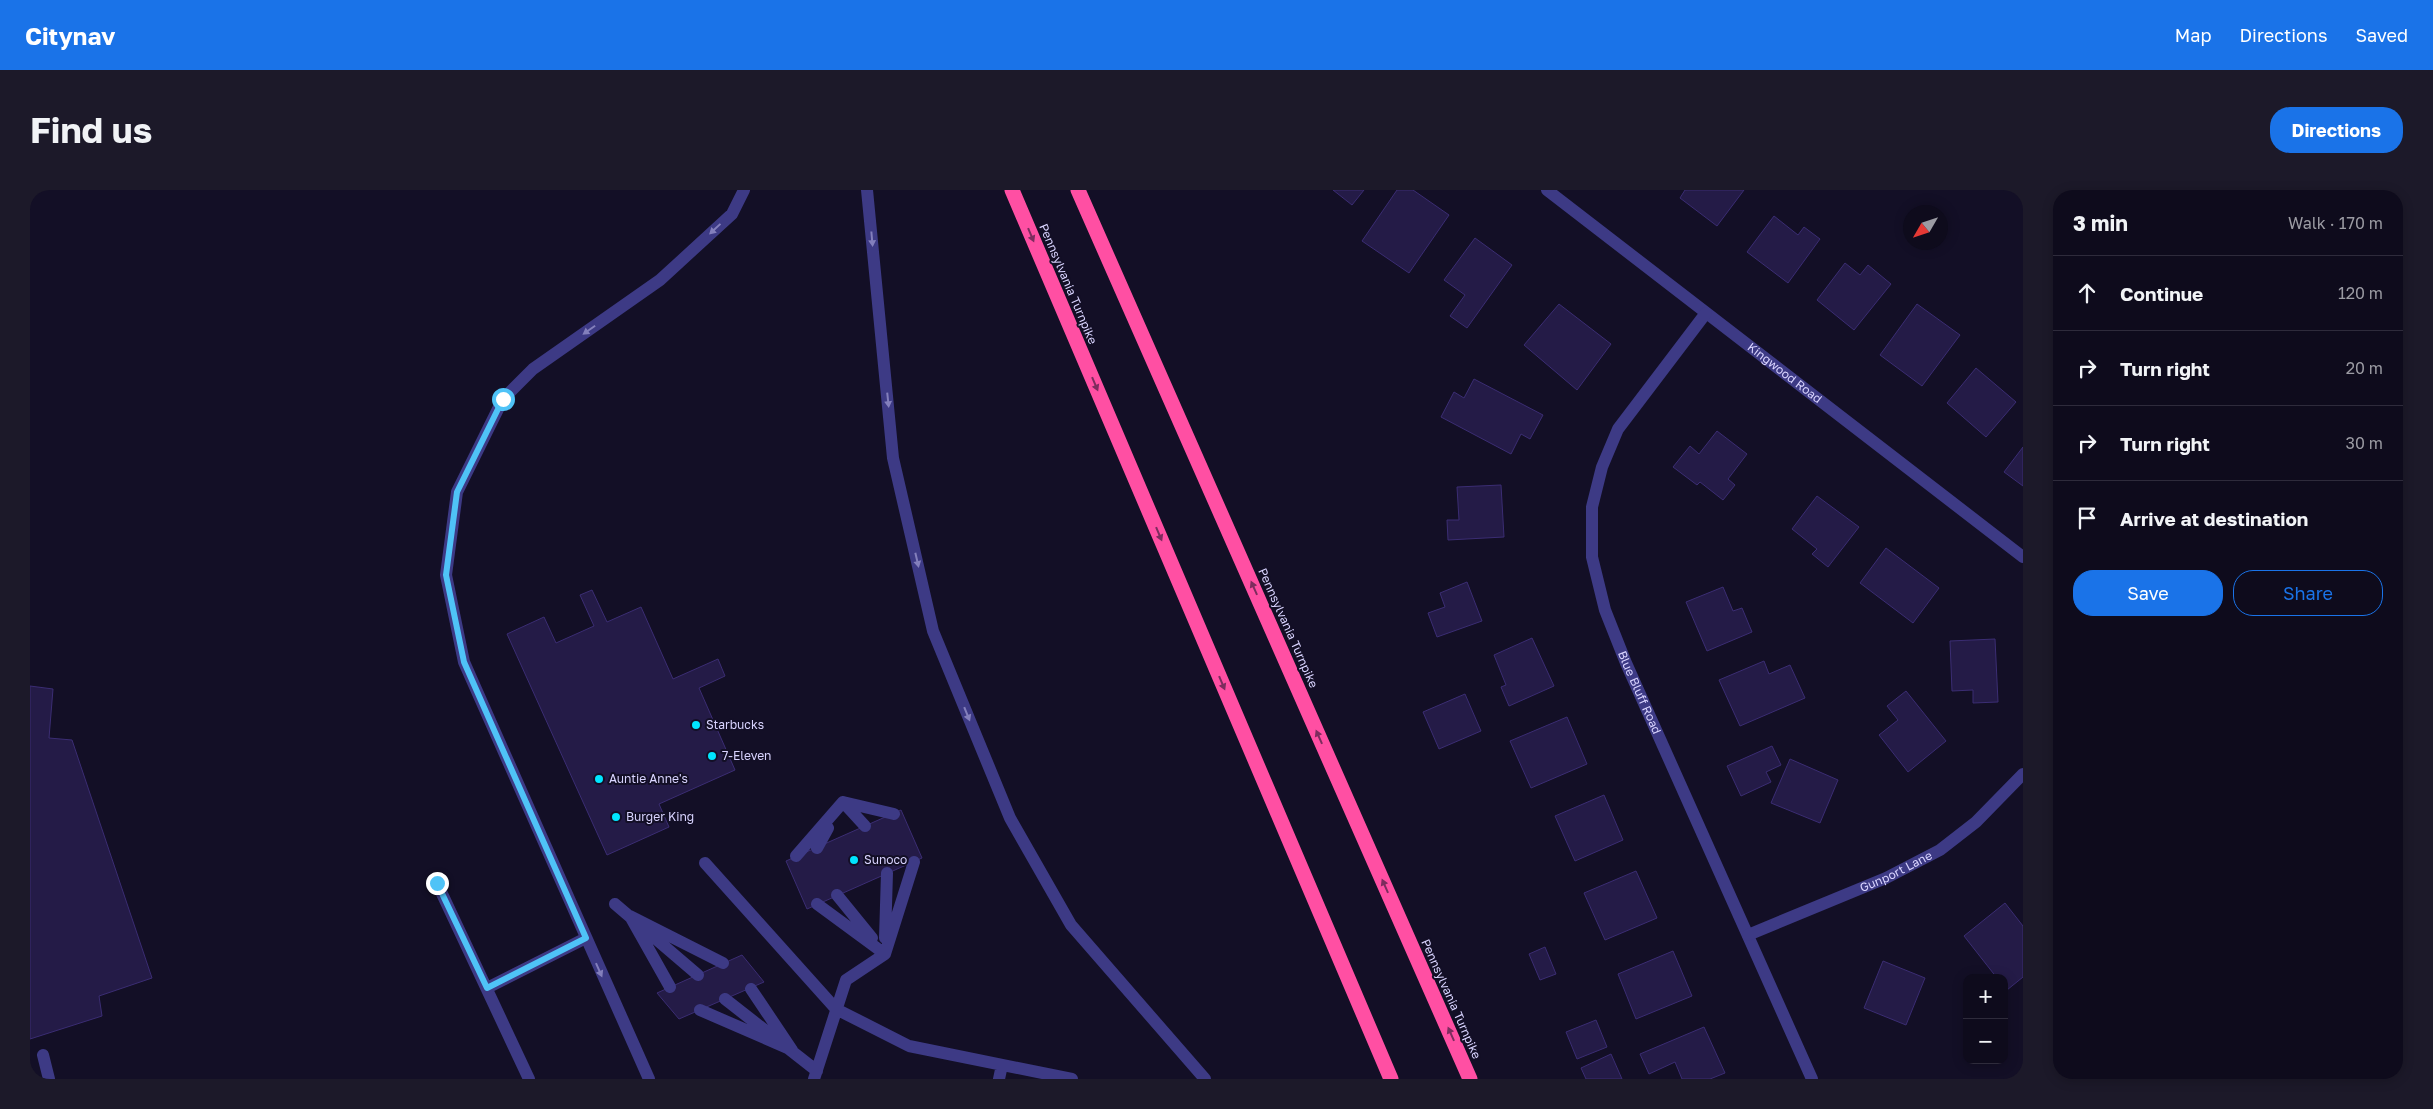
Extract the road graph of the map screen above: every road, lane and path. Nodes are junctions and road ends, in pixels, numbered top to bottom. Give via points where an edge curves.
1 (744, 190) edge
2 (867, 190) edge
3 (1012, 190) edge
4 (1078, 190) edge
5 (1546, 190) edge
6 (1706, 313) junction
7 (2023, 557) edge
8 (2023, 774) edge
9 (843, 802) junction
10 (894, 814) dead end
11 (865, 826) dead end
12 (817, 848) dead end
13 (796, 856) dead end
14 (914, 862) dead end
15 (705, 864) dead end
16 (887, 874) dead end
17 (437, 883) dead end
18 (837, 896) dead end
19 (615, 904) dead end
20 (818, 904) dead end
21 (630, 916) junction
22 (1748, 935) junction
23 (586, 938) junction
24 (885, 954) junction
25 (724, 963) dead end
26 (698, 975) dead end
27 (670, 987) dead end
28 (487, 988) junction
29 (751, 989) dead end
30 (725, 999) dead end
31 (836, 1009) junction
32 (700, 1010) dead end
33 (792, 1050) junction
34 (42, 1056) dead end
35 (1002, 1065) junction
36 (816, 1075) edge
37 (49, 1079) edge
38 (529, 1079) edge
39 (649, 1079) edge
40 (999, 1079) edge
41 (1072, 1079) edge
42 (1205, 1079) edge
43 (1391, 1079) edge
44 (1470, 1079) edge
45 (1812, 1079) edge

1 -> 23 street via 732,214 660,280 533,369 503,399 457,492 446,575 464,662
2 -> 42 street via 893,458 933,631 1010,818 1071,925
3 -> 43 highway, Pennsylvania Turnpike
44 -> 4 highway, Pennsylvania Turnpike
5 - 6 street, Kingwood Road
6 - 7 street, Kingwood Road
6 - 22 street, Blue Bluff Road via 1618,428 1602,467 1592,507 1592,557 1605,610 1626,663
8 - 22 street, Gunport Lane via 1976,822 1940,850 1886,878
9 - 10 street
9 - 11 street
9 - 12 street
9 - 13 street
14 - 24 street
15 - 31 street
16 - 24 street
17 - 28 street
18 - 24 street
19 - 21 street
20 - 24 street
21 - 25 street
21 - 26 street
21 - 27 street
22 - 45 street, Blue Bluff Road
23 - 28 street
23 -> 39 street
24 - 31 street via 846,980
28 - 38 street
29 - 33 street
30 - 33 street
31 - 35 street via 909,1046
31 - 36 street
32 - 33 street
33 - 36 street
34 - 37 street
35 - 40 street
35 - 41 street

